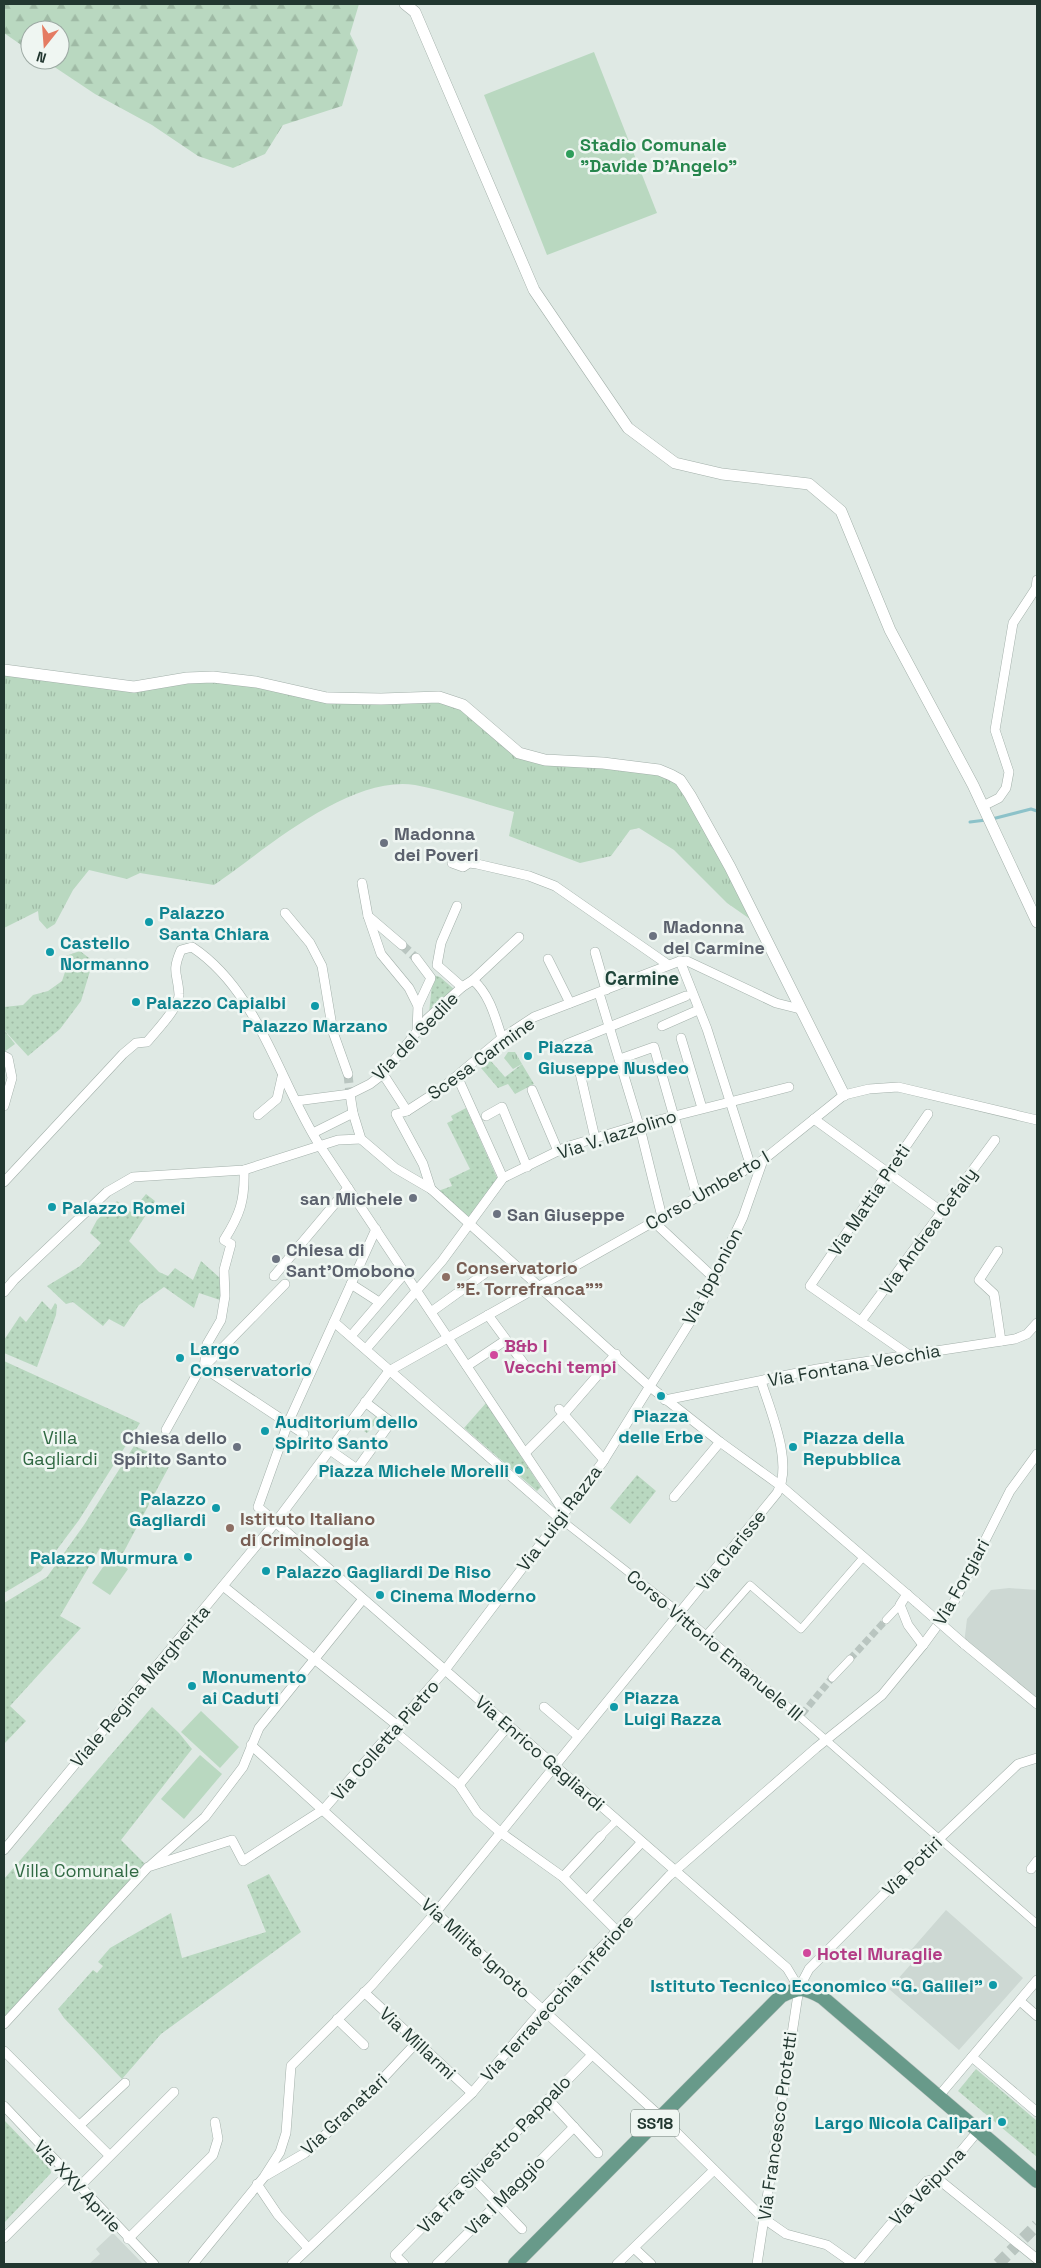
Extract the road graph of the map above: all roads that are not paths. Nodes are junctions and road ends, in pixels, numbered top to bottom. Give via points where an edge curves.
1 (405, 4) edge
2 (1037, 580) edge
3 (4, 670) edge
4 (983, 806) junction
5 (452, 864) dead end
6 (362, 883) dead end
7 (457, 906) dead end
8 (286, 913) dead end
9 (368, 916) junction
10 (1037, 922) edge
11 (519, 937) dead end
12 (402, 945) tunnel mouth
13 (595, 952) dead end
14 (416, 958) tunnel mouth
15 (548, 959) dead end
16 (680, 961) junction
17 (667, 964) junction
18 (473, 980) junction
19 (462, 987) junction
20 (602, 991) junction
21 (686, 996) dead end
22 (570, 1003) junction
23 (418, 1006) junction
24 (800, 1009) junction
25 (698, 1010) junction
26 (662, 1026) dead end
27 (610, 1027) junction
28 (417, 1032) junction
29 (502, 1038) junction
30 (681, 1038) dead end
31 (567, 1044) dead end
32 (4, 1056) edge
33 (620, 1059) junction
34 (580, 1073) dead end
35 (348, 1074) tunnel mouth
36 (383, 1074) junction
37 (457, 1076) junction
38 (282, 1077) junction
39 (789, 1087) dead end
40 (532, 1090) dead end
41 (350, 1094) junction
42 (844, 1095) junction
43 (296, 1101) junction
44 (730, 1101) junction
45 (4, 1106) edge
46 (702, 1108) junction
47 (407, 1111) junction
48 (353, 1113) junction
49 (928, 1114) dead end
50 (258, 1115) dead end
51 (486, 1116) dead end
52 (673, 1116) junction
53 (814, 1119) junction
54 (1037, 1120) edge
55 (639, 1124) junction
56 (313, 1133) junction
57 (595, 1138) junction
58 (361, 1139) junction
59 (995, 1140) dead end
60 (320, 1147) junction
61 (558, 1151) junction
62 (763, 1160) junction
63 (527, 1167) junction
64 (751, 1167) junction
65 (244, 1170) junction
66 (887, 1172) junction
67 (503, 1178) junction
68 (4, 1182) edge
69 (348, 1188) junction
70 (431, 1189) junction
71 (697, 1197) junction
72 (942, 1212) junction
73 (658, 1220) junction
74 (470, 1224) junction
75 (376, 1229) junction
76 (998, 1250) dead end
77 (405, 1273) junction
78 (484, 1274) dead end
79 (274, 1276) dead end
80 (714, 1278) junction
81 (285, 1284) dead end
82 (351, 1284) junction
83 (539, 1285) junction
84 (417, 1290) junction
85 (4, 1292) edge
86 (379, 1302) junction
87 (431, 1312) junction
88 (488, 1315) junction
89 (334, 1322) junction
90 (861, 1322) junction
91 (1037, 1323) edge
92 (351, 1336) junction
93 (448, 1338) junction
94 (506, 1340) junction
95 (1001, 1341) junction
96 (366, 1349) junction
97 (616, 1354) junction
98 (909, 1355) junction
99 (524, 1364) dead end
100 (467, 1366) junction
101 (204, 1368) junction
102 (389, 1371) junction
103 (761, 1381) junction
104 (648, 1386) junction
105 (665, 1400) junction
106 (366, 1402) junction
107 (562, 1411) junction
108 (288, 1423) junction
109 (166, 1430) dead end
110 (304, 1434) dead end
111 (720, 1442) junction
112 (330, 1450) junction
113 (525, 1453) junction
114 (1037, 1454) edge
115 (604, 1460) junction
116 (781, 1486) junction
117 (674, 1497) dead end
118 (562, 1515) junction
119 (275, 1523) junction
120 (860, 1561) dead end
121 (223, 1586) junction
122 (907, 1594) junction
123 (363, 1599) junction
124 (900, 1605) junction
125 (679, 1613) junction
126 (886, 1620) tunnel mouth
127 (706, 1635) junction
128 (923, 1645) junction
129 (314, 1659) junction
130 (850, 1659) tunnel mouth
131 (445, 1670) junction
132 (832, 1678) tunnel mouth
133 (1037, 1704) edge
134 (544, 1707) dead end
135 (508, 1726) junction
136 (396, 1728) junction
137 (578, 1736) junction
138 (828, 1739) junction
139 (251, 1745) junction
140 (1037, 1758) edge
141 (554, 1766) junction
142 (459, 1785) junction
143 (324, 1809) junction
144 (617, 1820) junction
145 (500, 1832) junction
146 (601, 1836) joint
147 (940, 1838) junction
148 (642, 1842) junction
149 (4, 1850) edge
150 (148, 1867) junction
151 (675, 1871) junction
152 (564, 1877) junction
153 (587, 1900) junction
154 (436, 1912) junction
155 (1037, 1924) edge
156 (617, 1930) junction
157 (1037, 1980) edge
158 (799, 1988) junction
159 (364, 1992) junction
160 (1020, 2000) junction
161 (543, 2009) junction
162 (1037, 2016) edge
163 (337, 2019) junction
164 (4, 2024) edge
165 (417, 2042) junction
166 (364, 2045) dead end
167 (4, 2051) edge
168 (592, 2055) junction
169 (972, 2057) junction
170 (125, 2083) dead end
171 (174, 2092) dead end
172 (472, 2093) junction
173 (938, 2097) junction
174 (548, 2099) junction
175 (4, 2106) edge
176 (1037, 2112) edge
177 (661, 2117) junction
178 (214, 2122) dead end
179 (80, 2125) junction
180 (574, 2127) junction
181 (978, 2131) junction
182 (598, 2153) dead end
183 (109, 2155) junction
184 (714, 2170) junction
185 (68, 2174) junction
186 (472, 2176) junction
187 (938, 2179) junction
188 (260, 2180) junction
189 (1037, 2181) edge
190 (80, 2186) junction
191 (497, 2203) junction
192 (763, 2218) junction
193 (522, 2229) dead end
194 (4, 2238) edge
195 (128, 2239) junction
196 (308, 2248) junction
197 (634, 2248) junction
198 (1037, 2260) edge
199 (154, 2264) edge
200 (193, 2264) edge
201 (292, 2264) edge
202 (404, 2264) edge
203 (437, 2264) edge
204 (515, 2264) edge
205 (617, 2264) edge
206 (651, 2264) edge
207 (756, 2264) edge
208 (855, 2264) edge

1 - 4 street via 415,12 534,290 628,428 675,463 722,474 809,484 841,510 890,630
2 - 4 street via 1036,588 1012,624 995,730 1009,772 1006,788 999,798
3 - 24 street via 134,687 213,677 256,682 327,698 439,697 463,705 513,750 524,755 671,774 680,780 690,795 730,867
4 - 10 street
5 - 17 street via 463,867 469,863 529,876 556,886
6 - 9 street
7 - 19 street via 441,942 437,965
8 - 35 street via 310,943 322,966 334,1032
9 - 12 street
9 - 23 street via 381,954 409,988
11 - 18 street, Via del Sedile
13 - 20 street
14 - 23 street via 431,978
15 - 22 street
16 - 17 street, Scesa Carmine
16 - 24 street via 687,961 776,1003
16 - 25 street
17 - 20 street, Scesa Carmine
18 - 19 street, Via del Sedile
18 - 29 street via 488,998
19 - 28 street, Via del Sedile
20 - 22 street, Scesa Carmine
20 - 27 street
21 - 27 street
22 - 29 street, Scesa Carmine via 534,1017
23 - 28 street
24 - 42 street
25 - 26 street
25 - 44 street
27 - 31 street
27 - 33 street
28 - 36 street, Via del Sedile
29 - 37 street, Scesa Carmine
30 - 46 street
32 - 45 street via 8,1058 12,1078
33 - 52 street via 654,1047
33 - 55 street
34 - 57 street
36 - 41 street, Via del Sedile
36 - 47 street
37 - 47 street, Scesa Carmine
37 - 67 street
38 - 43 street
38 - 50 street via 277,1099
38 - 68 street via 239,994 202,954 192,947 181,950 174,970 180,996 172,1011 147,1042 136,1043 123,1054
39 - 44 street, Via V. Iazzolino
40 - 61 street
41 - 43 street, Via del Sedile
41 - 48 street
42 - 53 street, Corso Umberto I
42 - 54 street via 898,1087
43 - 56 street
44 - 46 street, Via V. Iazzolino
44 - 64 street
46 - 52 street, Via V. Iazzolino
47 - 70 street, Scesa Carmine via 396,1114 423,1164
48 - 56 street
48 - 58 street
49 - 66 street, Via Mattia Preti
51 - 63 street via 502,1107
52 - 55 street, Via V. Iazzolino
52 - 71 street
53 - 62 street, Corso Umberto I
53 - 66 street
55 - 57 street, Via V. Iazzolino
55 - 73 street
56 - 60 street
57 - 61 street, Via V. Iazzolino
58 - 60 street via 338,1140
58 - 70 street via 395,1168
59 - 72 street, Via Andrea Cefaly
60 - 65 street
60 - 69 street
61 - 63 street, Via V. Iazzolino
62 - 64 street, Corso Umberto I
62 - 80 street, Via Ipponion via 743,1217
63 - 67 street, Via V. Iazzolino
64 - 71 street, Corso Umberto I
65 - 85 street via 133,1177 107,1192
65 - 101 street via 245,1186 238,1218 227,1242 221,1320 207,1344
66 - 72 street
66 - 90 street, Via Mattia Preti via 810,1286
67 - 74 street, Via V. Iazzolino
69 - 75 street
69 - 79 street
70 - 74 street
71 - 73 street, Corso Umberto I
72 - 90 street, Via Andrea Cefaly
73 - 80 street
73 - 83 street, Corso Umberto I
74 - 83 street
74 - 84 street, Via V. Iazzolino
75 - 77 street
75 - 82 street
76 - 95 street via 979,1280 994,1294
77 - 84 street
77 - 86 street
78 - 87 street
80 - 104 street, Via Ipponion via 703,1301
81 - 101 street
82 - 86 street
82 - 89 street
83 - 88 street, Corso Umberto I
83 - 97 street
84 - 87 street
84 - 96 street, Via V. Iazzolino
86 - 92 street
87 - 93 street
88 - 93 street, Corso Umberto I
88 - 94 street
89 - 92 street, Corso Vittorio Emanuele III
89 - 108 street
90 - 98 street
91 - 95 street, Via Fontana Vecchia via 1027,1334
92 - 96 street, Corso Vittorio Emanuele III
93 - 100 street
93 - 102 street, Corso Umberto I
94 - 99 street
94 - 100 street
95 - 98 street, Via Fontana Vecchia
96 - 102 street, Corso Vittorio Emanuele III
97 - 104 street
97 - 107 street
98 - 103 street, Via Fontana Vecchia
100 - 113 street
101 - 108 street
101 - 109 street via 196,1374
102 - 106 street, Corso Umberto I
102 - 118 street, Corso Vittorio Emanuele III
103 - 105 street, Via Fontana Vecchia
103 - 116 street via 784,1464
104 - 105 street
104 - 115 street, Via Luigi Razza
105 - 111 street
106 - 112 street, Corso Umberto I
106 - 112 street via 391,1422 356,1469
107 - 113 street
107 - 115 street
108 - 110 street
108 - 119 street, Via Enrico Gagliardi via 258,1507
111 - 116 street
111 - 117 street
112 - 119 street, Corso Umberto I
113 - 118 street
114 - 128 street, Via Forgiari via 1010,1492 953,1604
115 - 118 street, Via Luigi Razza
116 - 122 street
116 - 125 street, Via Clarisse
118 - 125 street, Corso Vittorio Emanuele III
118 - 131 street, Via Luigi Razza
119 - 121 street, Viale Regina Margherita
119 - 123 street, Via Enrico Gagliardi
120 - 127 street via 801,1629 750,1586
121 - 129 street
121 - 149 street, Viale Regina Margherita
122 - 124 street
122 - 133 street, bridge
123 - 129 street
123 - 131 street, Via Enrico Gagliardi
124 - 126 street
124 - 128 street via 908,1625
125 - 127 street, Corso Vittorio Emanuele III
125 - 137 street, Via Clarisse
127 - 138 street, Corso Vittorio Emanuele III
128 - 138 street, Via Forgiari via 882,1695
129 - 136 street
129 - 139 street via 259,1728
130 - 132 street
131 - 135 street, Via Enrico Gagliardi
131 - 136 street, Via Colletta Pietro
134 - 137 street
135 - 141 street, Via Enrico Gagliardi
135 - 142 street
136 - 142 street
136 - 143 street, Via Colletta Pietro
137 - 141 street, Via Clarisse
138 - 147 street, Corso Vittorio Emanuele III
138 - 151 street, Via Terravecchia inferiore
139 - 143 street, Via Milite Ignoto
139 - 150 street via 242,1767 206,1817
140 - 147 street, Via Potiri via 1018,1764
141 - 144 street, Via Enrico Gagliardi
141 - 145 street, Via Clarisse
142 - 145 street via 477,1812
143 - 150 street, Via Colletta Pietro via 243,1861 232,1840
143 - 154 street, Via Milite Ignoto
144 - 146 street
144 - 148 street, Via Enrico Gagliardi
145 - 152 street
145 - 154 street, Via Clarisse
146 - 152 street
147 - 155 street, Corso Vittorio Emanuele III
147 - 158 street, Via Potiri via 809,1969
148 - 151 street, Via Enrico Gagliardi
148 - 153 street
150 - 164 street
151 - 156 street, Via Terravecchia inferiore
151 - 158 street, Via Enrico Gagliardi via 787,1968
152 - 153 street
153 - 156 street
154 - 159 street, Via Clarisse
154 - 161 street, Via Milite Ignoto
156 - 161 street, Via Terravecchia inferiore
157 - 160 street
158 - 173 main road via 822,1997
158 - 177 main road, SS18 via 781,1996
158 - 192 street, Via Francesco Protetti
159 - 163 street, Via Clarisse
159 - 165 street, Via Millarmi
160 - 162 street
160 - 169 street
161 - 168 street, Via Milite Ignoto
161 - 172 street, Via Terravecchia inferiore
163 - 166 street
163 - 188 street, Via Clarisse via 291,2066 286,2133 280,2152
165 - 172 street, Via Millarmi
165 - 188 street, Via Granatari via 358,2105 305,2153
167 - 179 street
168 - 174 street, Via Fra Silvestro Pappalo
168 - 177 street, Via Milite Ignoto
169 - 173 street
169 - 176 street
170 - 179 street
171 - 183 street
172 - 196 street, Via Terravecchia inferiore
173 - 181 main road
174 - 180 street
174 - 186 street, Via Fra Silvestro Pappalo
175 - 185 street, Via XXV Aprile
177 - 184 street, Via Milite Ignoto
177 - 204 main road, SS18
178 - 195 street via 218,2139 213,2155
179 - 183 street
180 - 182 street
180 - 191 street, Via I Maggio
181 - 187 street, Via Veipuna
181 - 189 main road
183 - 190 street
184 - 192 street, Via Milite Ignoto
184 - 197 street
185 - 190 street, Via XXV Aprile
185 - 194 street
186 - 191 street
186 - 202 street, Via Fra Silvestro Pappalo via 395,2255
187 - 198 street
187 - 208 street, Via Veipuna via 927,2181
188 - 196 street via 278,2215
188 - 200 street
190 - 195 street, Via XXV Aprile
191 - 193 street
191 - 203 street, Via I Maggio
192 - 207 street, Via Francesco Protetti
192 - 208 street, Via Milite Ignoto via 786,2234 827,2245
195 - 199 street, Via XXV Aprile
196 - 201 street, Via Terravecchia inferiore
197 - 205 street
197 - 206 street

